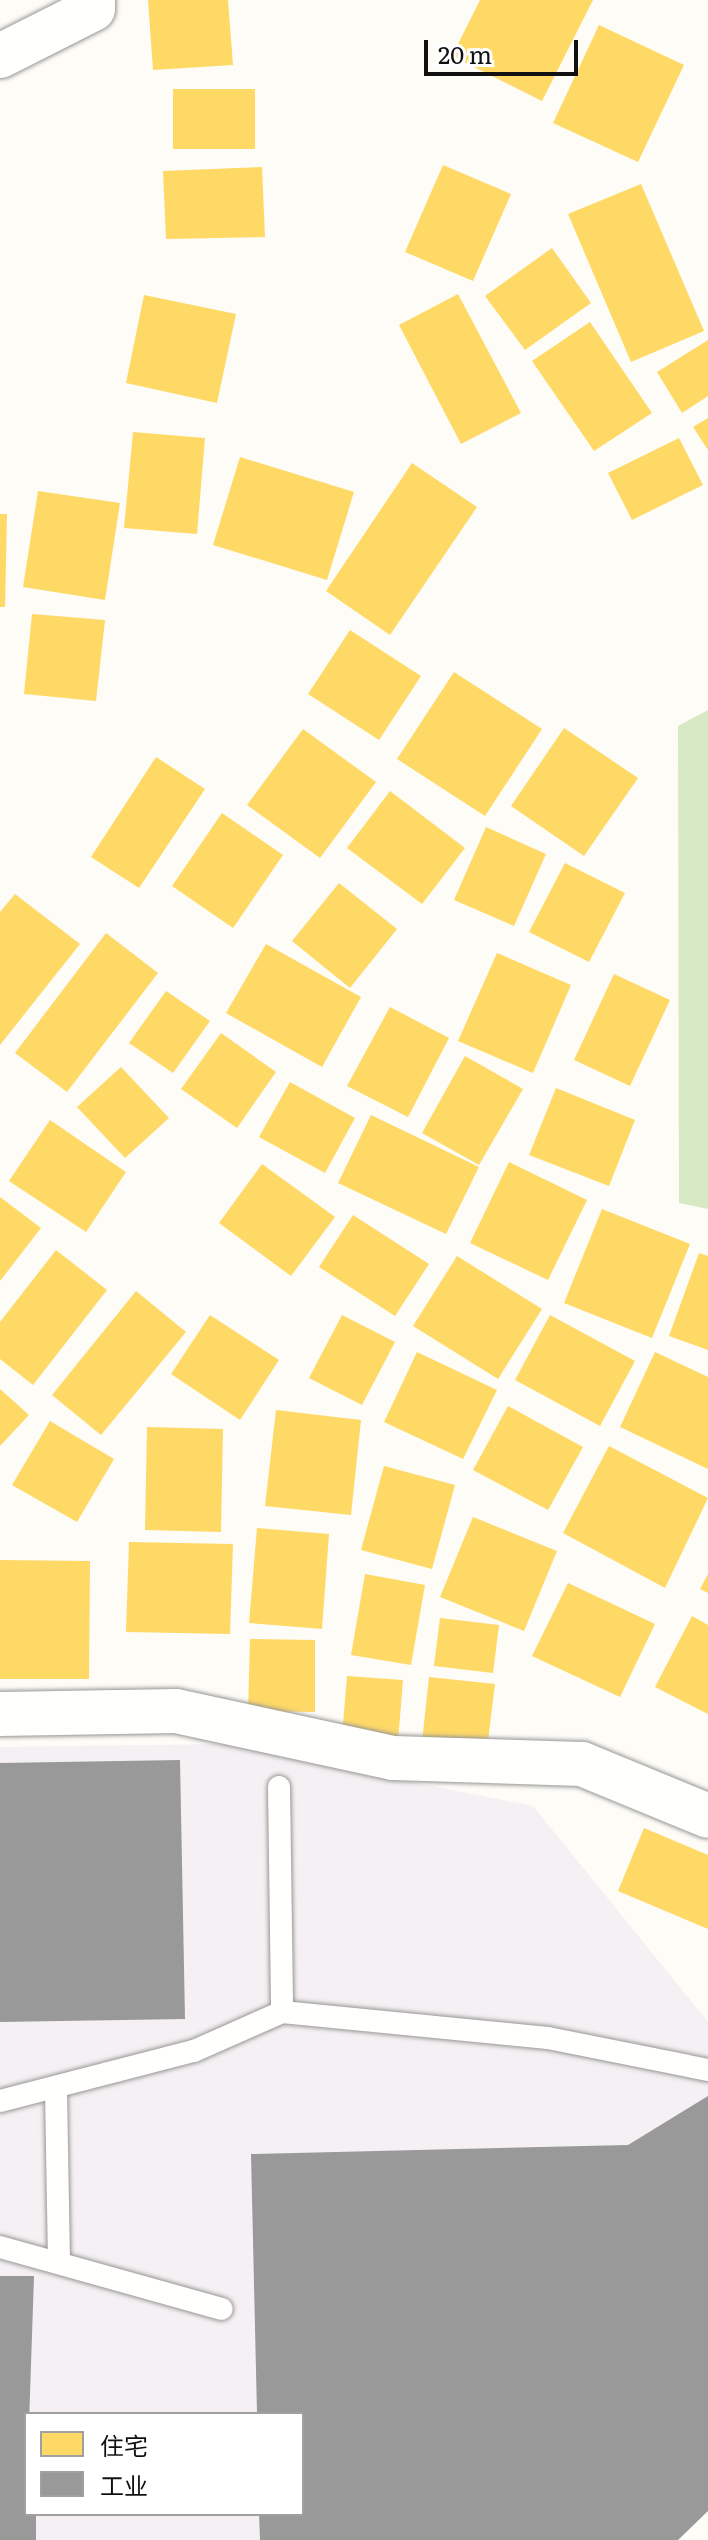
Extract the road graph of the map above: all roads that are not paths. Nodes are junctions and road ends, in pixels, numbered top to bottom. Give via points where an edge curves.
1 (93, 0) edge
2 (0, 56) edge
3 (0, 1714) edge
4 (279, 1787) dead end
5 (708, 1816) edge
6 (282, 2012) junction
7 (708, 2070) edge
8 (56, 2090) junction
9 (0, 2101) edge
10 (0, 2247) edge
11 (59, 2261) junction
12 (222, 2309) dead end

1 - 2 street via 93,9
3 - 5 street via 176,1711 393,1758 582,1764
4 - 6 lane
6 - 7 lane via 548,2038
6 - 8 lane via 194,2051
8 - 9 lane
8 - 11 lane
10 - 11 lane
11 - 12 lane

